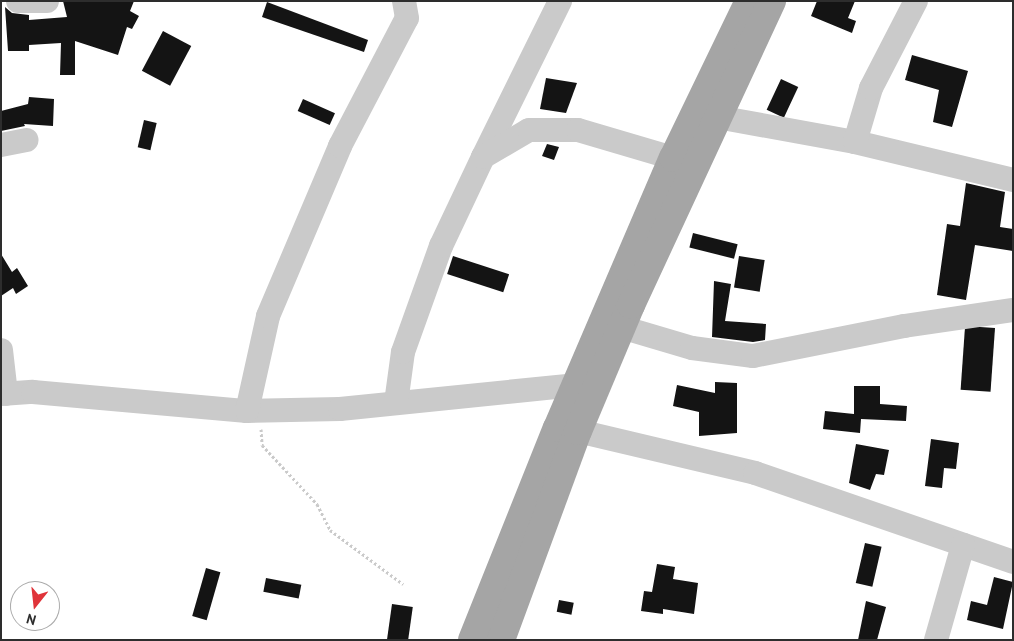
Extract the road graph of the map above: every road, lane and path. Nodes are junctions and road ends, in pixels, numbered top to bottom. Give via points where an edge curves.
1 (18, 1) edge
2 (47, 1) edge
3 (404, 1) edge
4 (560, 1) edge
5 (749, 1) edge
6 (772, 1) edge
7 (916, 1) edge
8 (717, 117) junction
9 (27, 140) dead end
10 (855, 142) junction
11 (1, 145) edge
12 (483, 157) junction
13 (674, 158) junction
14 (1013, 180) edge
15 (1013, 310) edge
16 (621, 327) junction
17 (1, 350) edge
18 (576, 385) junction
19 (4, 394) edge
20 (396, 403) junction
21 (247, 411) junction
22 (578, 431) junction
23 (262, 445) dead end
24 (963, 545) junction
25 (1013, 562) edge
26 (403, 584) dead end
27 (472, 640) edge
28 (501, 640) edge
29 (936, 640) edge

1 - 2 street
3 - 21 street via 407,18 340,146 268,316
4 - 12 street
5 - 13 main road
6 - 8 main road
7 - 10 street via 871,88
8 - 10 street
8 - 16 main road
9 - 11 street
10 - 14 street
12 - 13 street via 529,130 578,130
12 - 20 street via 441,246 403,352
13 - 18 main road
15 - 16 street via 904,326 753,356 692,348
16 - 22 main road
17 - 19 street
18 - 20 street
18 - 27 main road
19 - 21 street via 33,392
20 - 21 street
22 - 24 street via 755,473
22 - 28 main road
23 - 26 path via 317,504 330,530
24 - 25 street
24 - 29 street

